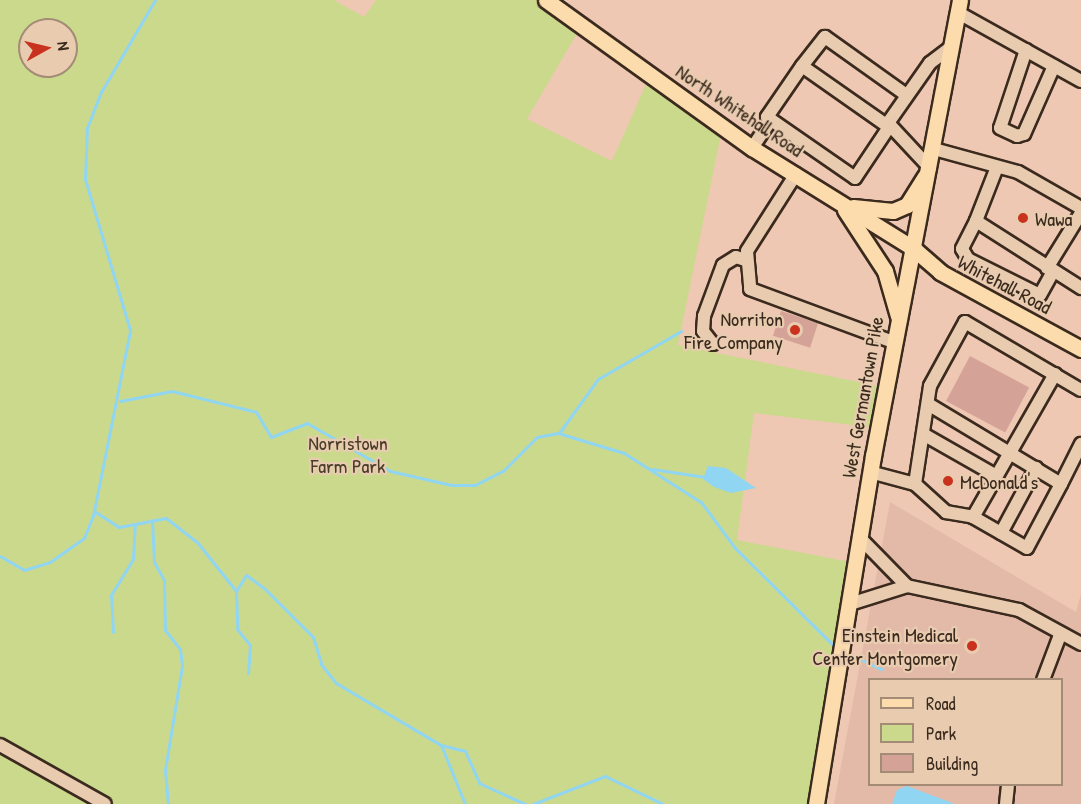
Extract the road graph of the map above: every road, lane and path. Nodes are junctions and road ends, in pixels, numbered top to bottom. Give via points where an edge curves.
1 (546, 0) edge
2 (959, 6) edge
3 (951, 47) junction
4 (1026, 50) junction
5 (802, 66) junction
6 (1054, 66) junction
7 (1081, 81) edge
8 (905, 94) junction
9 (771, 120) junction
10 (889, 127) junction
11 (752, 148) junction
12 (934, 149) junction
13 (997, 167) junction
14 (930, 168) junction
15 (796, 174) junction
16 (841, 205) junction
17 (1081, 211) edge
18 (976, 220) junction
19 (914, 249) junction
20 (745, 260) junction
21 (1050, 270) junction
22 (1081, 288) edge
23 (898, 316) junction
24 (893, 342) junction
25 (713, 344) dead end
26 (1081, 349) edge
27 (1055, 374) junction
28 (1081, 390) edge
29 (928, 404) junction
30 (923, 434) junction
31 (1081, 444) edge
32 (1007, 451) junction
33 (1036, 468) junction
34 (870, 472) junction
35 (995, 475) junction
36 (915, 484) junction
37 (1061, 484) junction
38 (973, 517) junction
39 (1001, 533) junction
40 (859, 537) junction
41 (906, 586) junction
42 (850, 604) junction
43 (1060, 635) junction
44 (1081, 644) edge
45 (1044, 678) edge
46 (0, 745) edge
47 (1008, 786) edge
48 (105, 804) edge
49 (816, 804) edge
50 (1006, 804) edge

1 - 11 main road, North Whitehall Road
2 - 3 main road, West Germantown Pike
2 - 4 street
3 - 8 street via 930,63
3 - 12 main road, West Germantown Pike
4 - 6 street
4 - 6 street via 1000,128 1017,136 1024,134
5 - 8 street via 825,37
5 - 9 street via 766,117
5 - 10 street
6 - 7 street
8 - 10 street
9 - 10 street via 855,178
9 - 11 street
10 - 14 street
11 - 15 main road, North Whitehall Road
12 - 13 street
12 - 14 main road, West Germantown Pike
13 - 17 street via 1062,193
13 - 18 street
14 - 16 main road via 907,204 893,211
14 - 19 main road, West Germantown Pike
15 - 16 main road, North Whitehall Road
15 - 20 street
16 - 19 main road, North Whitehall Road
16 - 23 main road via 881,265
17 - 21 street
18 - 21 street
18 - 21 street via 962,249 968,259 1040,295
19 - 23 main road, West Germantown Pike
19 - 26 main road, Whitehall Road via 940,272
20 - 24 street via 747,281 756,294
20 - 25 street via 736,257 723,265 703,331
21 - 22 street
23 - 24 main road, West Germantown Pike
24 - 34 main road, West Germantown Pike
27 - 28 street
27 - 29 street via 965,322 930,386
27 - 32 street
29 - 30 street
29 - 32 street
30 - 35 street
30 - 36 street
31 - 37 street
32 - 33 street
32 - 35 street
33 - 37 street
33 - 39 street
34 - 36 street
34 - 40 main road, West Germantown Pike
35 - 38 street
36 - 38 street via 946,512
37 - 39 street via 1027,548
38 - 39 street
40 - 41 street
40 - 42 main road, West Germantown Pike
41 - 42 street
41 - 43 street via 1019,610
42 - 49 main road, West Germantown Pike
43 - 44 street
43 - 45 street
46 - 48 street
47 - 50 street

